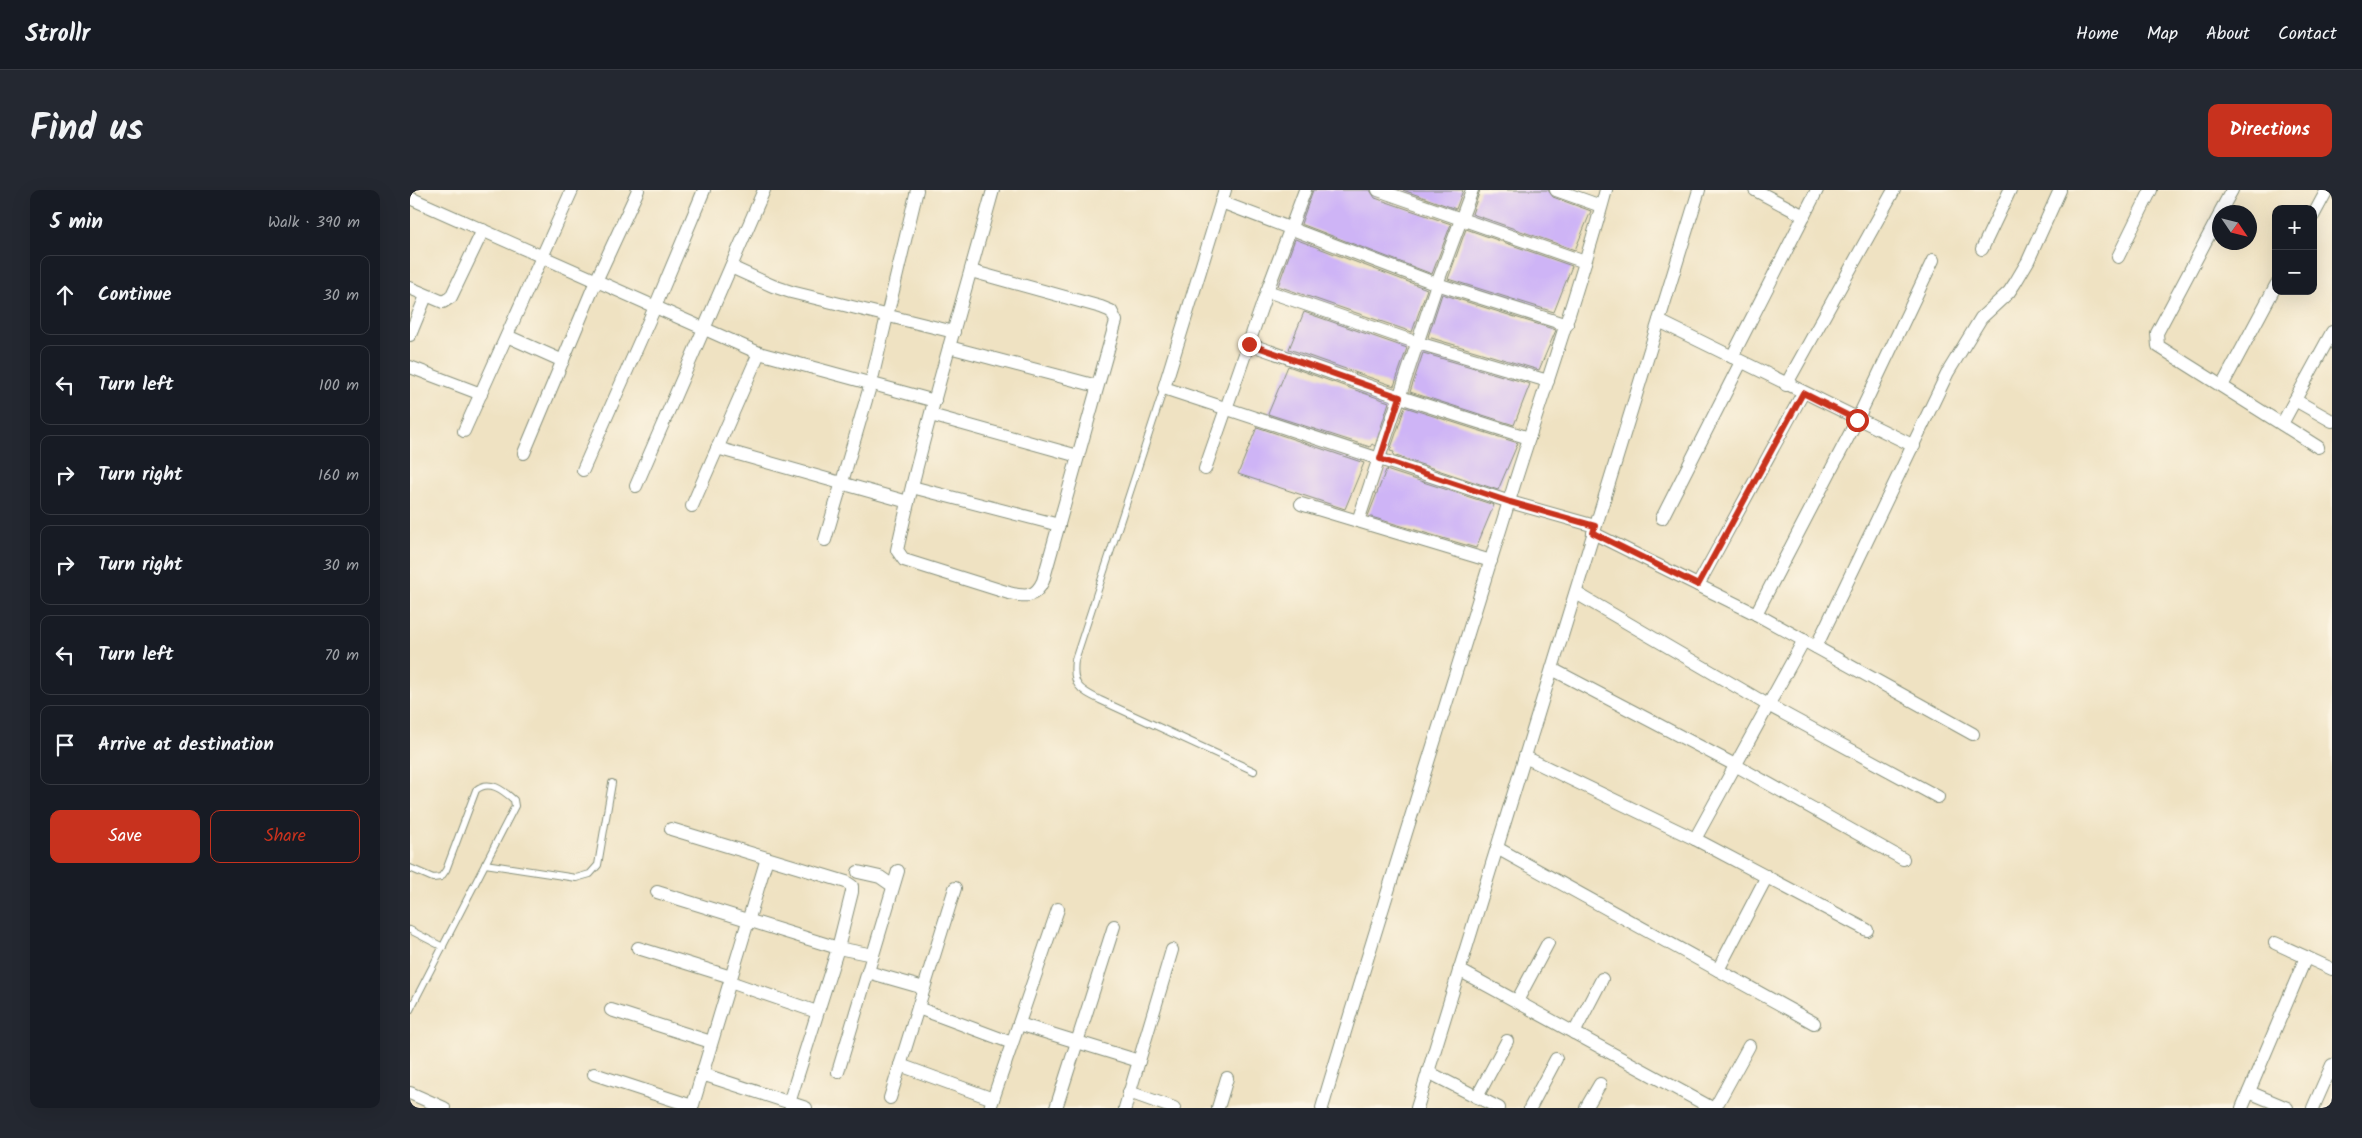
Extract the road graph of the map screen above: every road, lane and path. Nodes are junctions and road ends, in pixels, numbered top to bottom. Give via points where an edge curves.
1 (572, 190) edge
2 (638, 190) edge
3 (704, 190) edge
4 (764, 190) edge
5 (917, 190) edge
6 (993, 190) edge
7 (1305, 190) edge
8 (1378, 190) edge
9 (1472, 190) edge
10 (1556, 190) edge
11 (1606, 190) edge
12 (1699, 190) edge
13 (1755, 190) edge
14 (1817, 190) edge
15 (1894, 190) edge
16 (2010, 190) edge
17 (2060, 190) edge
18 (2151, 190) edge
19 (2232, 190) edge
20 (2327, 190) edge
21 (1223, 196) edge
22 (410, 198) edge
23 (2224, 205) edge
24 (1602, 206) junction
25 (2317, 209) edge
26 (1804, 216) junction
27 (1462, 218) junction
28 (1291, 227) junction
29 (2212, 228) edge
30 (483, 230) junction
31 (1982, 249) dead end
32 (542, 257) junction
33 (2118, 258) dead end
34 (1933, 260) dead end
35 (1585, 262) junction
36 (731, 267) junction
37 (971, 271) junction
38 (596, 281) junction
39 (1437, 284) junction
40 (410, 288) edge
41 (1267, 291) junction
42 (2272, 293) edge
43 (426, 296) junction
44 (656, 307) junction
45 (888, 316) junction
46 (1659, 321) junction
47 (1567, 326) junction
48 (704, 329) junction
49 (954, 332) junction
50 (2332, 332) edge
51 (410, 335) edge
52 (507, 336) junction
53 (1418, 343) junction
54 (1249, 344) junction
55 (949, 347) junction
56 (759, 353) junction
57 (1737, 360) junction
58 (563, 361) junction
59 (410, 368) edge
60 (1548, 381) junction
61 (871, 383) junction
62 (1786, 385) junction
63 (1097, 386) junction
64 (2222, 386) junction
65 (1164, 388) junction
66 (1803, 393) junction
67 (481, 394) junction
68 (1400, 397) junction
69 (2295, 400) junction
70 (935, 401) junction
71 (1226, 407) junction
72 (931, 415) junction
73 (1857, 420) junction
74 (2332, 421) edge
75 (2282, 424) junction
76 (464, 432) dead end
77 (1530, 438) junction
78 (1914, 446) junction
79 (2318, 447) dead end
80 (717, 448) junction
81 (524, 453) dead end
82 (1078, 456) junction
83 (1380, 459) junction
84 (1206, 469) dead end
85 (583, 470) dead end
86 (841, 485) junction
87 (636, 486) dead end
88 (912, 487) junction
89 (908, 502) junction
90 (1510, 502) junction
91 (1301, 504) dead end
92 (692, 506) dead end
93 (1662, 518) dead end
94 (1358, 521) junction
95 (1059, 525) junction
96 (1594, 530) junction
97 (825, 540) dead end
98 (1491, 561) junction
99 (1698, 585) junction
100 (1576, 593) junction
101 (1756, 614) junction
102 (1804, 640) junction
103 (1816, 647) junction
104 (1552, 669) junction
105 (1768, 705) junction
106 (1973, 734) dead end
107 (1525, 757) junction
108 (1735, 765) junction
109 (1254, 771) dead end
110 (612, 783) dead end
111 (1938, 797) dead end
112 (671, 829) dead end
113 (1695, 839) junction
114 (1497, 848) junction
115 (767, 858) junction
116 (1903, 859) dead end
117 (485, 864) junction
118 (410, 868) edge
119 (898, 871) dead end
120 (858, 872) dead end
121 (1767, 876) junction
122 (893, 886) junction
123 (955, 888) dead end
124 (657, 892) dead end
125 (1058, 909) dead end
126 (748, 920) junction
127 (1114, 926) dead end
128 (410, 930) edge
129 (1867, 930) dead end
130 (1548, 943) dead end
131 (2275, 943) dead end
132 (442, 947) junction
133 (638, 948) dead end
134 (838, 948) junction
135 (1172, 950) dead end
136 (873, 954) junction
137 (2306, 957) junction
138 (1459, 970) junction
139 (1718, 970) junction
140 (2332, 970) edge
141 (868, 972) junction
142 (730, 979) junction
143 (1602, 979) dead end
144 (924, 988) junction
145 (1517, 1001) junction
146 (918, 1008) junction
147 (410, 1010) edge
148 (611, 1010) dead end
149 (817, 1012) junction
150 (1814, 1023) dead end
151 (1019, 1024) junction
152 (1574, 1033) junction
153 (1507, 1041) dead end
154 (711, 1042) junction
155 (1077, 1042) junction
156 (1012, 1043) junction
157 (1749, 1046) dead end
158 (1556, 1059) dead end
159 (1139, 1061) junction
160 (900, 1065) junction
161 (2332, 1065) edge
162 (838, 1072) dead end
163 (1428, 1072) junction
164 (594, 1074) dead end
165 (702, 1074) junction
166 (1227, 1078) dead end
167 (1600, 1084) dead end
168 (1129, 1092) junction
169 (2249, 1092) junction
170 (410, 1093) edge
171 (1478, 1097) junction
172 (890, 1098) dead end
173 (789, 1103) junction
174 (992, 1103) edge
175 (692, 1107) edge
176 (442, 1108) edge
177 (806, 1108) edge
178 (1056, 1108) edge
179 (1125, 1108) edge
180 (1174, 1108) edge
181 (1218, 1108) edge
182 (1322, 1108) edge
183 (1417, 1108) edge
184 (1499, 1108) edge
185 (1530, 1108) edge
186 (1586, 1108) edge
187 (1714, 1108) edge
188 (2242, 1108) edge
189 (2287, 1108) edge
190 (2313, 1108) edge

1 - 32 street
2 - 38 street
3 - 44 street
4 - 36 street
5 - 45 street
6 - 37 street
7 - 28 street
8 - 27 street
9 - 27 street
10 - 24 street
11 - 24 street
12 - 46 street
13 - 26 street
14 - 26 street
15 - 62 street
16 - 31 street
17 - 78 street via 2028,261 2009,292 1981,318 1968,339 1948,372
18 - 33 street
19 - 23 street
20 - 25 street
21 - 28 street
21 - 65 street
22 - 30 street
24 - 35 street
26 - 57 street
27 - 35 street
27 - 39 street
28 - 39 street
28 - 41 street
29 - 64 street via 2161,324 2156,340 2158,346
30 - 32 street
30 - 43 street via 451,297 443,302
32 - 38 street
32 - 52 street
34 - 73 street
35 - 47 street
36 - 45 street via 773,286
36 - 48 street
37 - 49 street
37 - 63 street via 1112,311 1116,321
38 - 44 street
38 - 58 street
39 - 47 street
39 - 53 street
40 - 43 street
41 - 53 street
41 - 54 street
42 - 64 street
43 - 51 street
44 - 48 street
44 - 85 street
45 - 49 street
45 - 61 street
46 - 57 street
46 - 96 street
47 - 60 street
48 - 56 street
48 - 87 street
49 - 55 street
50 - 69 street
52 - 58 street
52 - 67 street
53 - 60 street
53 - 68 street
54 - 68 street
54 - 71 street
55 - 63 street
55 - 70 street
56 - 61 street
56 - 80 street
57 - 62 street
57 - 93 street
58 - 81 street
59 - 67 street
60 - 77 street
61 - 70 street
61 - 86 street
62 - 66 street
63 - 82 street
64 - 75 street
65 - 71 street
65 - 109 lane via 1075,660 1073,676 1081,690 1100,700
66 - 73 street
66 - 99 street
67 - 76 street
68 - 77 street
68 - 83 street
69 - 74 street
69 - 75 street
70 - 72 street
71 - 83 street
71 - 84 street
72 - 82 street
72 - 88 street
73 - 78 street
73 - 101 street
75 - 79 street
77 - 90 street
78 - 103 street
80 - 86 street
80 - 92 street
82 - 95 street
83 - 90 street
83 - 94 street
86 - 89 street
86 - 97 street
88 - 89 street
88 - 95 street
89 - 95 street via 898,550 904,560 1023,597 1032,596 1043,581
90 - 96 street
90 - 98 street
91 - 94 street
94 - 98 street
96 - 99 street
96 - 100 street
98 - 182 street
99 - 101 street
100 - 104 street
100 - 105 street
101 - 102 street
102 - 103 street
102 - 105 street
103 - 106 street
104 - 107 street
104 - 108 street
105 - 108 street
105 - 111 street
107 - 113 street
107 - 114 street
108 - 113 street
108 - 116 street
110 - 117 lane via 598,865 590,874 576,878
112 - 115 street
113 - 121 street
114 - 138 street
114 - 139 street
115 - 126 street
115 - 134 street via 852,886
117 - 118 lane via 515,806 514,800 490,784 476,790 441,877 434,878
117 - 132 lane
119 - 122 street
120 - 122 street via 880,876
121 - 129 street
121 - 139 street
122 - 136 street
123 - 144 street
124 - 126 street
125 - 151 street
126 - 134 street
126 - 142 street
127 - 155 street
128 - 132 lane
130 - 145 street
131 - 137 street
132 - 147 lane
133 - 142 street
134 - 136 street
134 - 149 street
135 - 159 street
136 - 141 street
137 - 140 street
137 - 169 street
138 - 145 street
138 - 163 street
139 - 150 street
141 - 144 street
141 - 162 street
142 - 149 street
142 - 154 street
143 - 152 street
144 - 146 street
145 - 152 street
146 - 156 street
146 - 160 street
148 - 154 street
149 - 173 street
151 - 155 street
151 - 156 street
152 - 187 street
153 - 171 street
154 - 165 street
155 - 159 street
155 - 178 street
156 - 174 street
157 - 187 street
158 - 185 street
159 - 168 street
160 - 172 street
160 - 174 street
161 - 190 street
163 - 171 street
163 - 183 street
164 - 175 street
165 - 173 street
165 - 175 street
166 - 181 street
167 - 186 street
168 - 179 street
168 - 180 street
169 - 188 street
169 - 189 street
170 - 176 street
171 - 184 street
173 - 177 street

